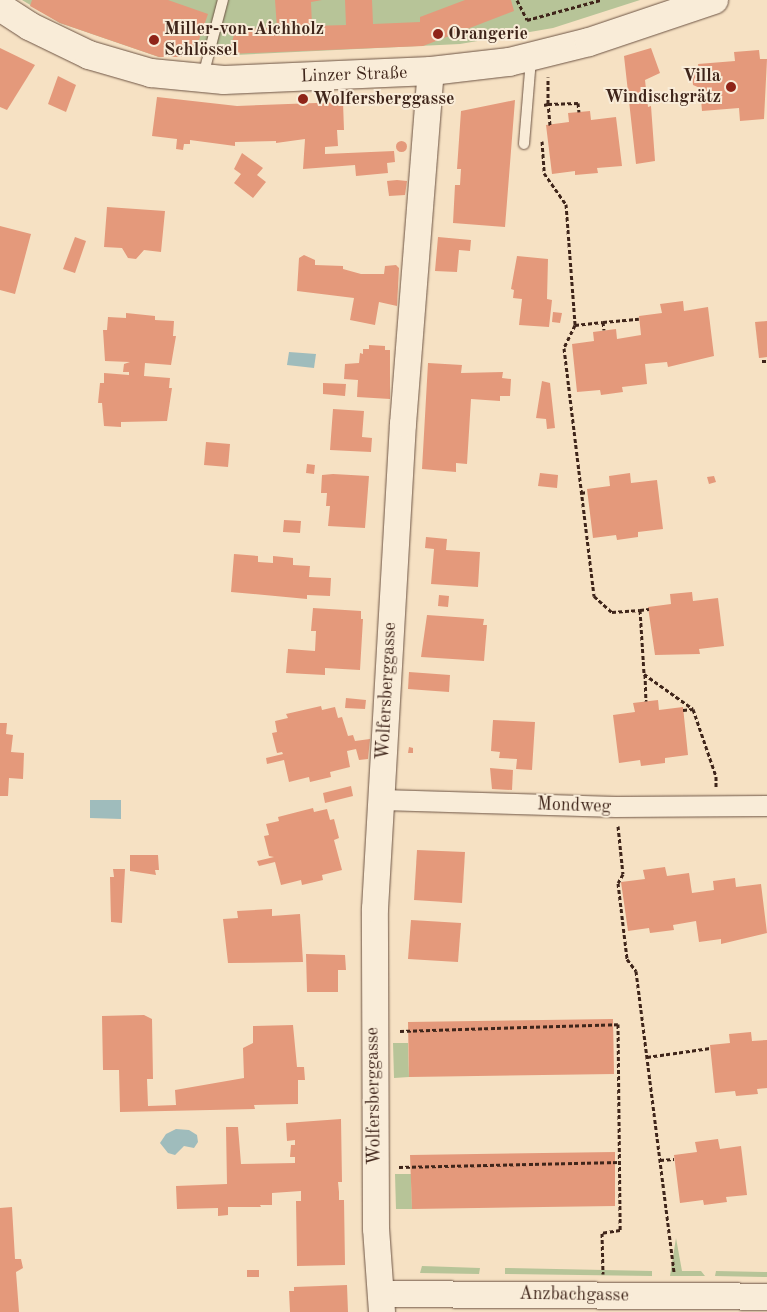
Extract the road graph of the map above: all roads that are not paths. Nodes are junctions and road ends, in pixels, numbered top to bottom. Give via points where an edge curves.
1 (223, 0) edge
2 (714, 0) edge
3 (0, 7) edge
4 (540, 55) junction
5 (431, 71) junction
6 (202, 80) junction
7 (524, 144) dead end
8 (382, 800) junction
9 (767, 806) edge
10 (767, 1297) edge
11 (693, 1302) edge
12 (382, 1303) edge

1 - 6 lane
2 - 4 main road, Linzer Straße
3 - 6 main road, Linzer Straße via 29,26 89,55 151,73
4 - 5 main road, Linzer Straße
4 - 7 lane
5 - 6 main road, Linzer Straße
5 - 8 street, Wolfersberggasse via 403,424
8 - 9 street, Mondweg via 616,807
8 - 12 street, Wolfersberggasse via 375,909 373,1031
10 - 11 street, Anzbachgasse
11 - 12 street, Anzbachgasse via 603,1296

